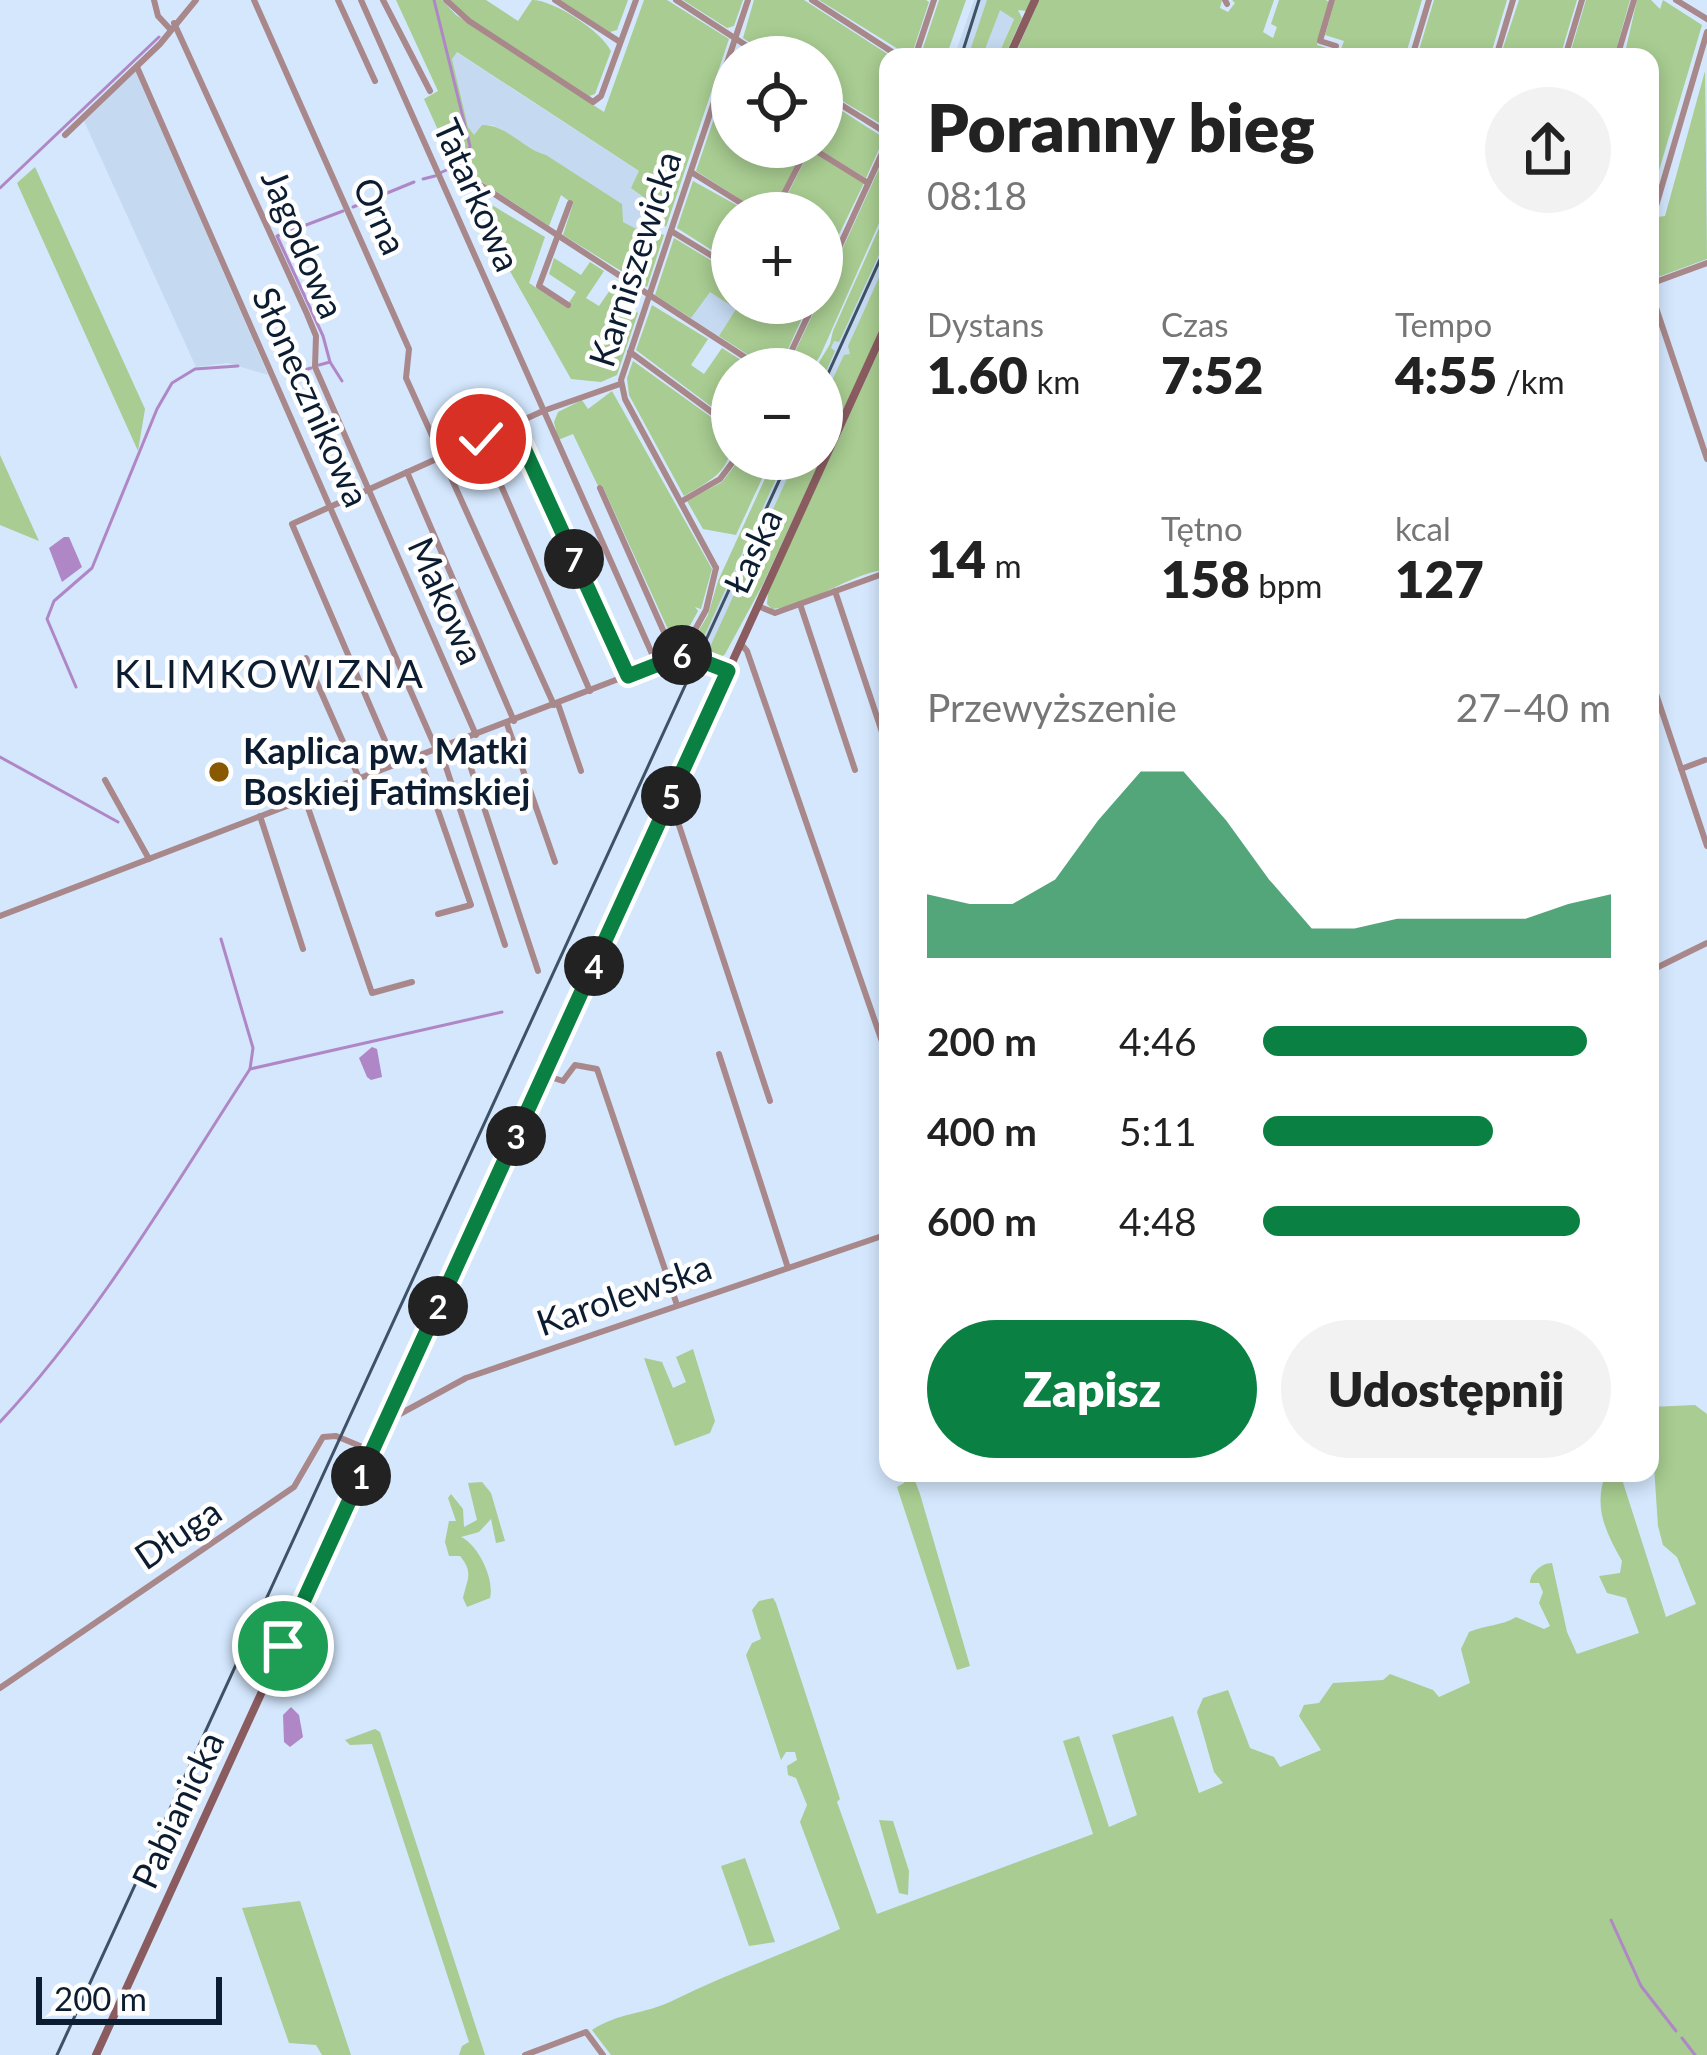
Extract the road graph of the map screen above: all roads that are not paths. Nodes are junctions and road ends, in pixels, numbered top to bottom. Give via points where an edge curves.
1 (154, 0) edge
2 (196, 0) edge
3 (254, 0) edge
4 (338, 0) edge
5 (361, 0) edge
6 (382, 0) edge
7 (446, 0) edge
8 (555, 0) edge
9 (636, 0) edge
10 (676, 0) edge
11 (748, 0) edge
12 (812, 0) edge
13 (934, 0) edge
14 (1035, 0) edge
15 (1332, 0) edge
16 (1429, 0) edge
17 (1513, 0) edge
18 (1582, 0) edge
19 (1634, 0) edge
20 (1676, 0) edge
21 (1707, 20) edge
22 (172, 26) junction
23 (1707, 32) edge
24 (730, 36) edge
25 (736, 36) edge
26 (620, 42) junction
27 (1336, 46) dead end
28 (886, 48) edge
29 (918, 48) edge
30 (1013, 48) edge
31 (1415, 48) edge
32 (1499, 48) edge
33 (1568, 48) edge
34 (1620, 48) edge
35 (136, 67) junction
36 (375, 82) dead end
37 (430, 91) dead end
38 (843, 108) edge
39 (711, 111) edge
40 (879, 131) edge
41 (64, 135) dead end
42 (879, 158) edge
43 (843, 168) edge
44 (691, 172) junction
45 (868, 183) junction
46 (479, 184) dead end
47 (723, 192) edge
48 (1659, 196) edge
49 (570, 202) dead end
50 (671, 230) junction
51 (556, 236) junction
52 (843, 237) edge
53 (711, 255) edge
54 (1707, 263) edge
55 (1659, 283) edge
56 (648, 297) junction
57 (568, 305) dead end
58 (1659, 314) edge
59 (879, 341) edge
60 (729, 348) edge
61 (630, 352) junction
62 (620, 385) junction
63 (543, 411) junction
64 (711, 412) edge
65 (513, 424) junction
66 (481, 439) junction
67 (440, 456) junction
68 (1707, 459) edge
69 (407, 472) junction
70 (718, 480) edge
71 (600, 488) dead end
72 (368, 490) junction
73 (682, 501) junction
74 (330, 507) junction
75 (879, 575) edge
76 (836, 591) junction
77 (800, 604) junction
78 (758, 606) junction
79 (740, 644) junction
80 (678, 656) junction
81 (306, 658) dead end
82 (657, 665) junction
83 (728, 671) junction
84 (628, 676) junction
85 (590, 692) junction
86 (1659, 703) edge
87 (556, 704) junction
88 (510, 722) junction
89 (879, 722) edge
90 (476, 735) junction
91 (461, 740) junction
92 (438, 749) junction
93 (419, 755) junction
94 (1705, 760) edge
95 (395, 764) junction
96 (1681, 769) junction
97 (855, 770) dead end
98 (580, 771) dead end
99 (358, 778) junction
100 (105, 780) dead end
101 (670, 798) junction
102 (305, 799) junction
103 (260, 816) junction
104 (1707, 846) edge
105 (149, 860) junction
106 (555, 862) dead end
107 (438, 914) dead end
108 (0, 916) edge
109 (1707, 943) edge
110 (505, 945) dead end
111 (303, 950) dead end
112 (1659, 967) edge
113 (538, 971) dead end
114 (412, 982) dead end
115 (879, 1033) edge
116 (719, 1054) dead end
117 (544, 1076) junction
118 (770, 1101) dead end
119 (879, 1237) edge
120 (788, 1268) junction
121 (676, 1305) junction
122 (385, 1421) junction
123 (372, 1451) junction
124 (0, 1688) edge
125 (96, 2055) edge
126 (525, 2055) edge
127 (603, 2055) edge

1 - 22 street, Jagodowa
2 - 22 street
3 - 67 street, Orna via 409,349 406,378
4 - 36 street
5 - 63 street, Tatarkowa
6 - 37 street
7 - 26 street via 593,101
8 - 26 street
9 - 26 street
10 - 24 street
11 - 25 street, Karniszewicka
12 - 28 street
13 - 29 street
14 - 30 main road
15 - 27 street via 1320,41
16 - 31 street
17 - 32 street
18 - 33 street
19 - 34 street
20 - 21 street
22 - 35 street
22 - 72 street, Jagodowa via 307,314 315,367
23 - 48 street
35 - 41 street
35 - 74 street, Słonecznikowa
38 - 40 street
39 - 44 street, Karniszewicka
42 - 45 street
43 - 45 street
44 - 47 street
44 - 50 street, Karniszewicka
45 - 52 street
46 - 51 street
49 - 51 street
50 - 53 street
50 - 56 street, Karniszewicka
51 - 56 street
51 - 57 street via 539,286
54 - 55 street
56 - 60 street
56 - 61 street, Karniszewicka
58 - 68 street
59 - 78 main road, Łaska
61 - 62 street, Karniszewicka
61 - 64 street
62 - 63 street
62 - 73 street, Karniszewicka
63 - 65 street
63 - 82 street, Tatarkowa
65 - 66 street
65 - 84 street
66 - 67 street
66 - 85 street
67 - 69 street
67 - 87 street, Orna
69 - 72 street
69 - 88 street
70 - 73 street
71 - 80 street
72 - 74 street
72 - 90 street, Makowa
73 - 80 street, Karniszewicka via 716,568 706,610
74 - 92 street, Słonecznikowa
74 - 95 street via 292,524
75 - 76 street
76 - 77 street
76 - 89 street
77 - 78 street via 776,614
77 - 97 street
78 - 79 main road, Łaska
79 - 83 main road, Łaska
79 - 115 street
80 - 82 street
80 - 83 street
81 - 99 street
82 - 84 street
83 - 101 main road, Pabianicka
84 - 85 street
85 - 87 street
86 - 96 street
87 - 88 street
87 - 98 street, Orna
88 - 90 street
88 - 106 street
90 - 91 street
91 - 92 street
91 - 113 street
92 - 93 street
92 - 110 street, Słonecznikowa
93 - 95 street
93 - 107 street via 470,905
94 - 96 street
95 - 99 street
96 - 104 street
99 - 102 street
100 - 105 street
101 - 117 main road, Pabianicka
101 - 118 street
102 - 103 street
102 - 114 street via 372,993
103 - 105 street
103 - 111 street
105 - 108 street
109 - 112 street
116 - 120 street
117 - 121 street via 556,1082 575,1065 597,1069
117 - 122 main road, Pabianicka
119 - 120 street, Karolewska
120 - 121 street, Karolewska
121 - 122 street, Karolewska via 466,1378
122 - 123 main road, Pabianicka
123 - 124 street, Długa via 323,1437 294,1487
123 - 125 main road, Pabianicka
126 - 127 street via 586,2032

